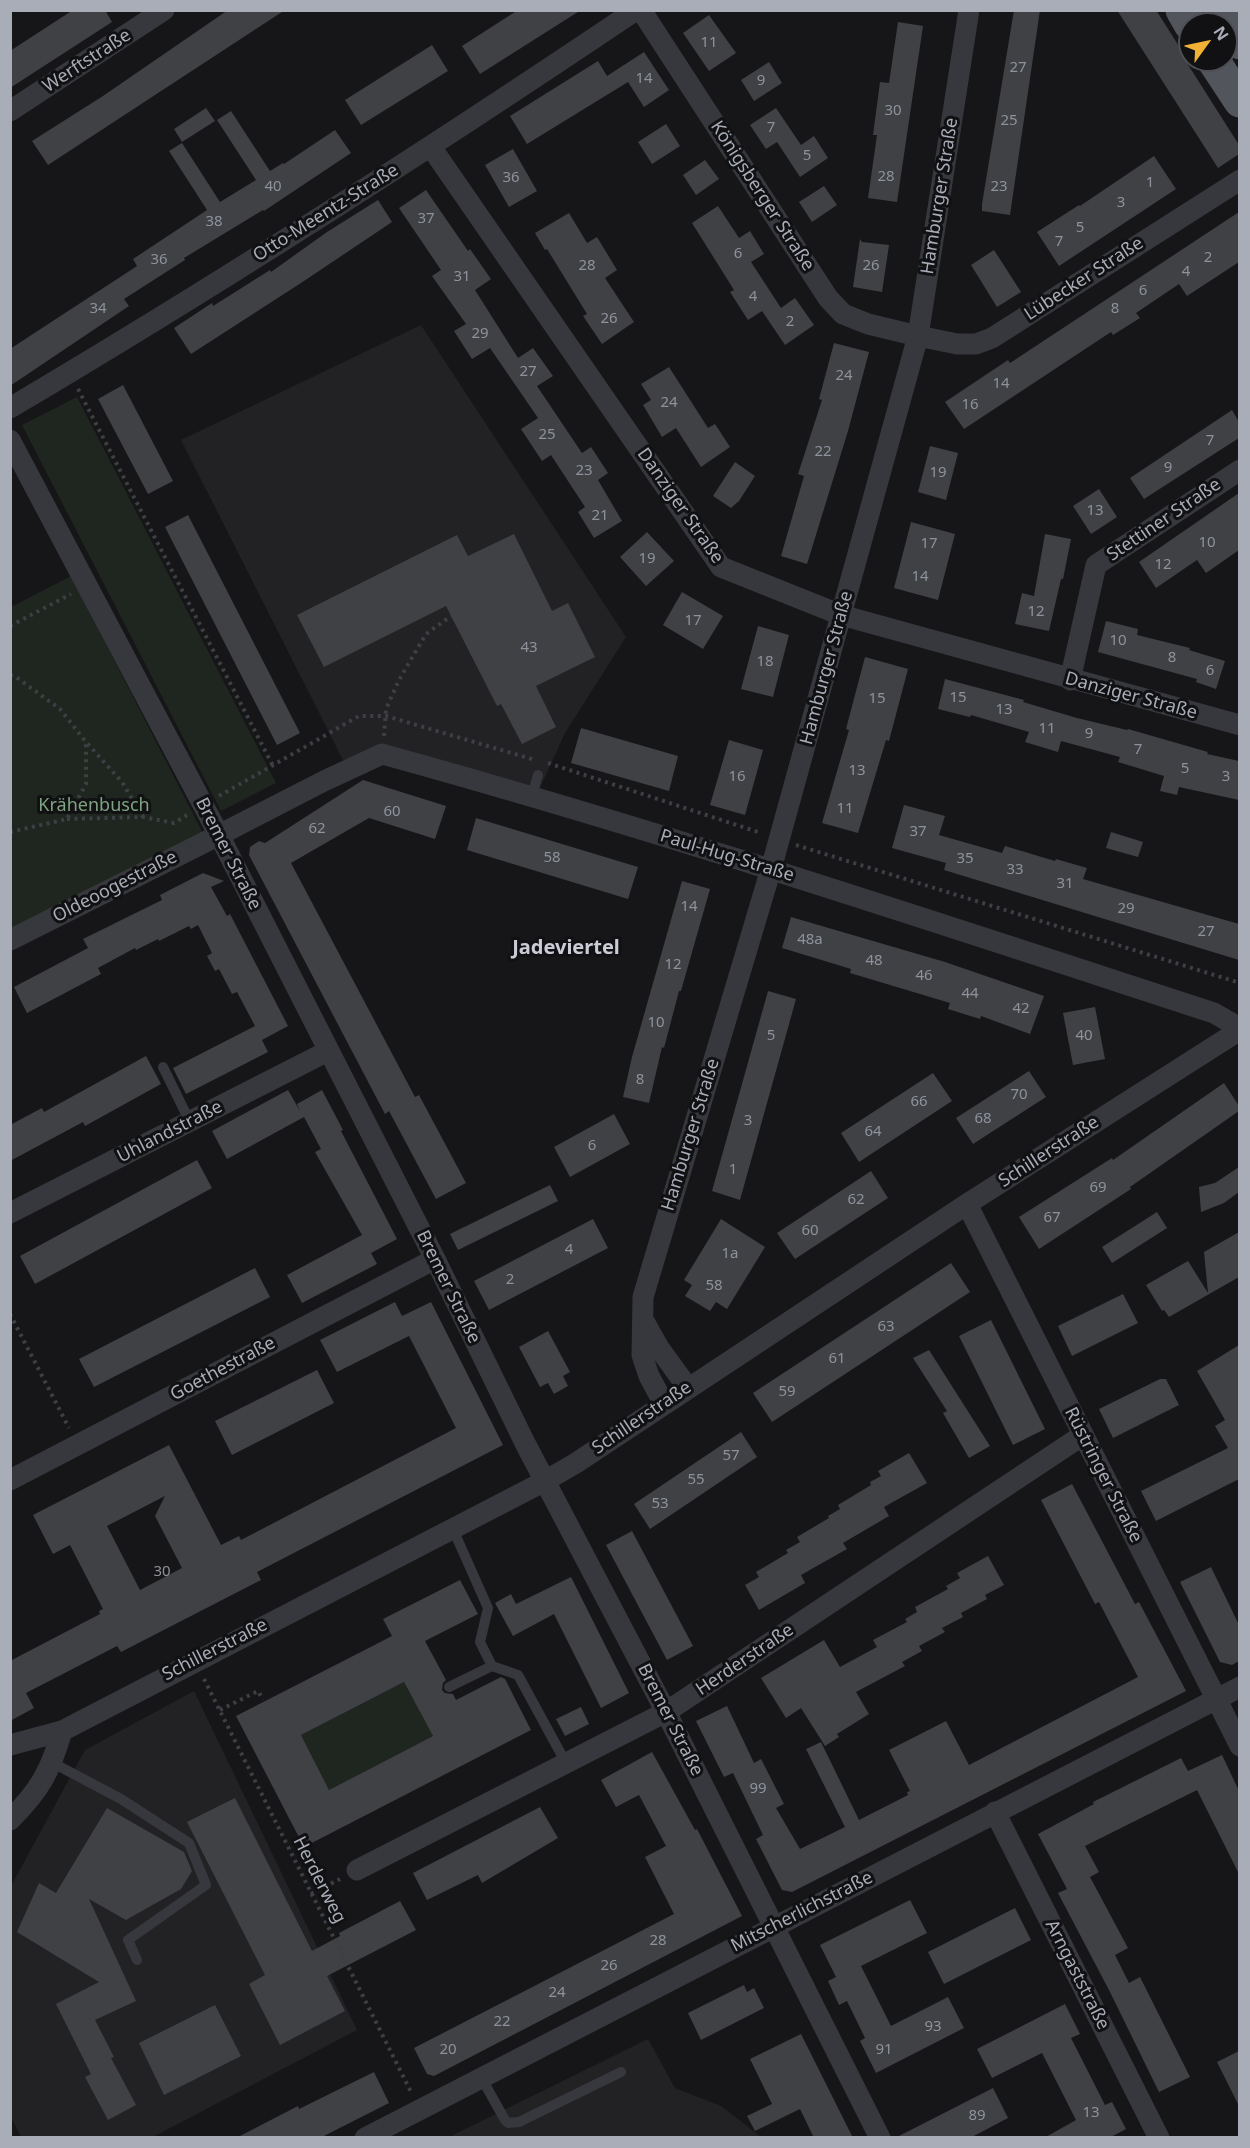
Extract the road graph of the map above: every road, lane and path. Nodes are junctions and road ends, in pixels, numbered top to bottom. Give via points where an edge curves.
1 (164, 10) edge
2 (636, 10) edge
3 (640, 10) edge
4 (969, 10) edge
5 (1219, 10) edge
6 (1239, 43) edge
7 (1221, 72) edge
8 (1239, 101) edge
9 (10, 111) edge
10 (431, 147) junction
11 (1239, 180) edge
12 (918, 336) junction
13 (70, 373) junction
14 (10, 408) edge
15 (10, 440) edge
16 (1239, 470) edge
17 (87, 585) junction
18 (841, 615) junction
19 (451, 616) dead end
20 (10, 626) edge
21 (10, 675) edge
22 (1071, 680) junction
23 (1239, 725) edge
24 (86, 742) junction
25 (382, 754) junction
26 (273, 766) dead end
27 (538, 775) dead end
28 (531, 795) junction
29 (203, 805) junction
30 (143, 817) junction
31 (67, 819) junction
32 (10, 832) edge
33 (219, 835) junction
34 (771, 869) junction
35 (10, 940) edge
36 (1239, 1029) edge
37 (328, 1051) junction
38 (163, 1067) dead end
39 (190, 1122) junction
40 (967, 1204) junction
41 (10, 1213) edge
42 (435, 1259) junction
43 (10, 1314) edge
44 (642, 1315) junction
45 (688, 1388) junction
46 (664, 1404) junction
47 (1083, 1435) junction
48 (78, 1445) junction
49 (10, 1480) edge
50 (545, 1481) junction
51 (452, 1527) junction
52 (195, 1661) junction
53 (492, 1666) junction
54 (1239, 1687) edge
55 (449, 1688) dead end
56 (1215, 1699) junction
57 (263, 1700) dead end
58 (220, 1710) junction
59 (666, 1712) junction
60 (62, 1731) junction
61 (10, 1745) edge
62 (1239, 1746) edge
63 (53, 1762) junction
64 (566, 1763) junction
65 (995, 1812) junction
66 (10, 1820) edge
67 (357, 1870) joint
68 (311, 1894) junction
69 (774, 1927) junction
70 (137, 1960) dead end
71 (621, 2072) dead end
72 (482, 2079) junction
73 (418, 2111) junction
74 (365, 2138) edge
75 (880, 2138) edge
76 (1159, 2138) edge

1 - 9 street, Werftstraße
2 - 10 street, Otto-Meentz-Straße
3 - 12 street, Königsberger Straße via 828,298 843,314
4 - 12 street, Hamburger Straße
5 - 6 main road
7 - 8 main road
10 - 13 street, Otto-Meentz-Straße
10 - 18 street, Danziger Straße via 721,567
11 - 12 street, Lübecker Straße via 992,338 975,344 957,344
12 - 18 street, Hamburger Straße
13 - 14 street, Otto-Meentz-Straße
13 - 26 path
15 - 17 street, Bremer Straße
16 - 22 street, Stettiner Straße via 1096,565
17 - 20 path
17 - 29 street, Bremer Straße
18 - 22 street, Danziger Straße
18 - 34 street, Hamburger Straße
19 - 25 path via 426,634 389,698
21 - 24 path via 60,709
22 - 23 street, Danziger Straße
24 - 30 path via 122,782
24 - 31 path via 86,784
25 - 28 street, Paul-Hug-Straße
25 - 33 street
27 - 28 lane
28 - 34 street, Paul-Hug-Straße
29 - 30 path via 174,823
29 - 33 street, Bremer Straße
30 - 31 path
31 - 32 path
33 - 35 street, Oldeoogestraße
33 - 37 street, Bremer Straße
34 - 36 street, Paul-Hug-Straße via 1214,1013
34 - 44 street, Hamburger Straße via 643,1297
36 - 40 street, Schillerstraße
37 - 39 street, Uhlandstraße
37 - 42 street, Bremer Straße
38 - 39 lane
39 - 41 street, Uhlandstraße
40 - 45 street, Schillerstraße
40 - 47 street, Rüstringer Straße
42 - 48 street, Goethestraße
42 - 50 street, Bremer Straße
43 - 48 path
44 - 45 street via 659,1348
44 - 46 street, Hamburger Straße via 642,1355
45 - 46 street, Schillerstraße
46 - 50 street, Schillerstraße
47 - 56 street, Rüstringer Straße
47 - 59 street, Herderstraße
48 - 49 street, Goethestraße
50 - 51 street, Schillerstraße
50 - 59 street, Bremer Straße
51 - 52 street, Schillerstraße
51 - 53 lane via 488,1608 480,1642
52 - 58 path, Herderweg
52 - 60 street, Schillerstraße
53 - 55 lane
53 - 64 lane via 518,1675
54 - 56 street, Mitscherlichstraße
56 - 62 street, Rüstringer Straße
56 - 65 street, Mitscherlichstraße
57 - 58 path via 258,1691
58 - 68 path, Herderweg
59 - 64 street, Herderstraße
59 - 69 street, Bremer Straße
60 - 61 street, Schillerstraße
60 - 63 street
63 - 66 street via 33,1797
63 - 70 lane via 189,1843 206,1885 128,1940
64 - 67 street, Herderstraße
65 - 69 street, Mitscherlichstraße
65 - 76 street, Arngaststraße
67 - 68 path
68 - 73 path, Herderweg
69 - 72 street, Mitscherlichstraße
69 - 75 street, Bremer Straße
71 - 72 lane via 512,2123 505,2120
72 - 73 street, Mitscherlichstraße
73 - 74 street, Mitscherlichstraße

